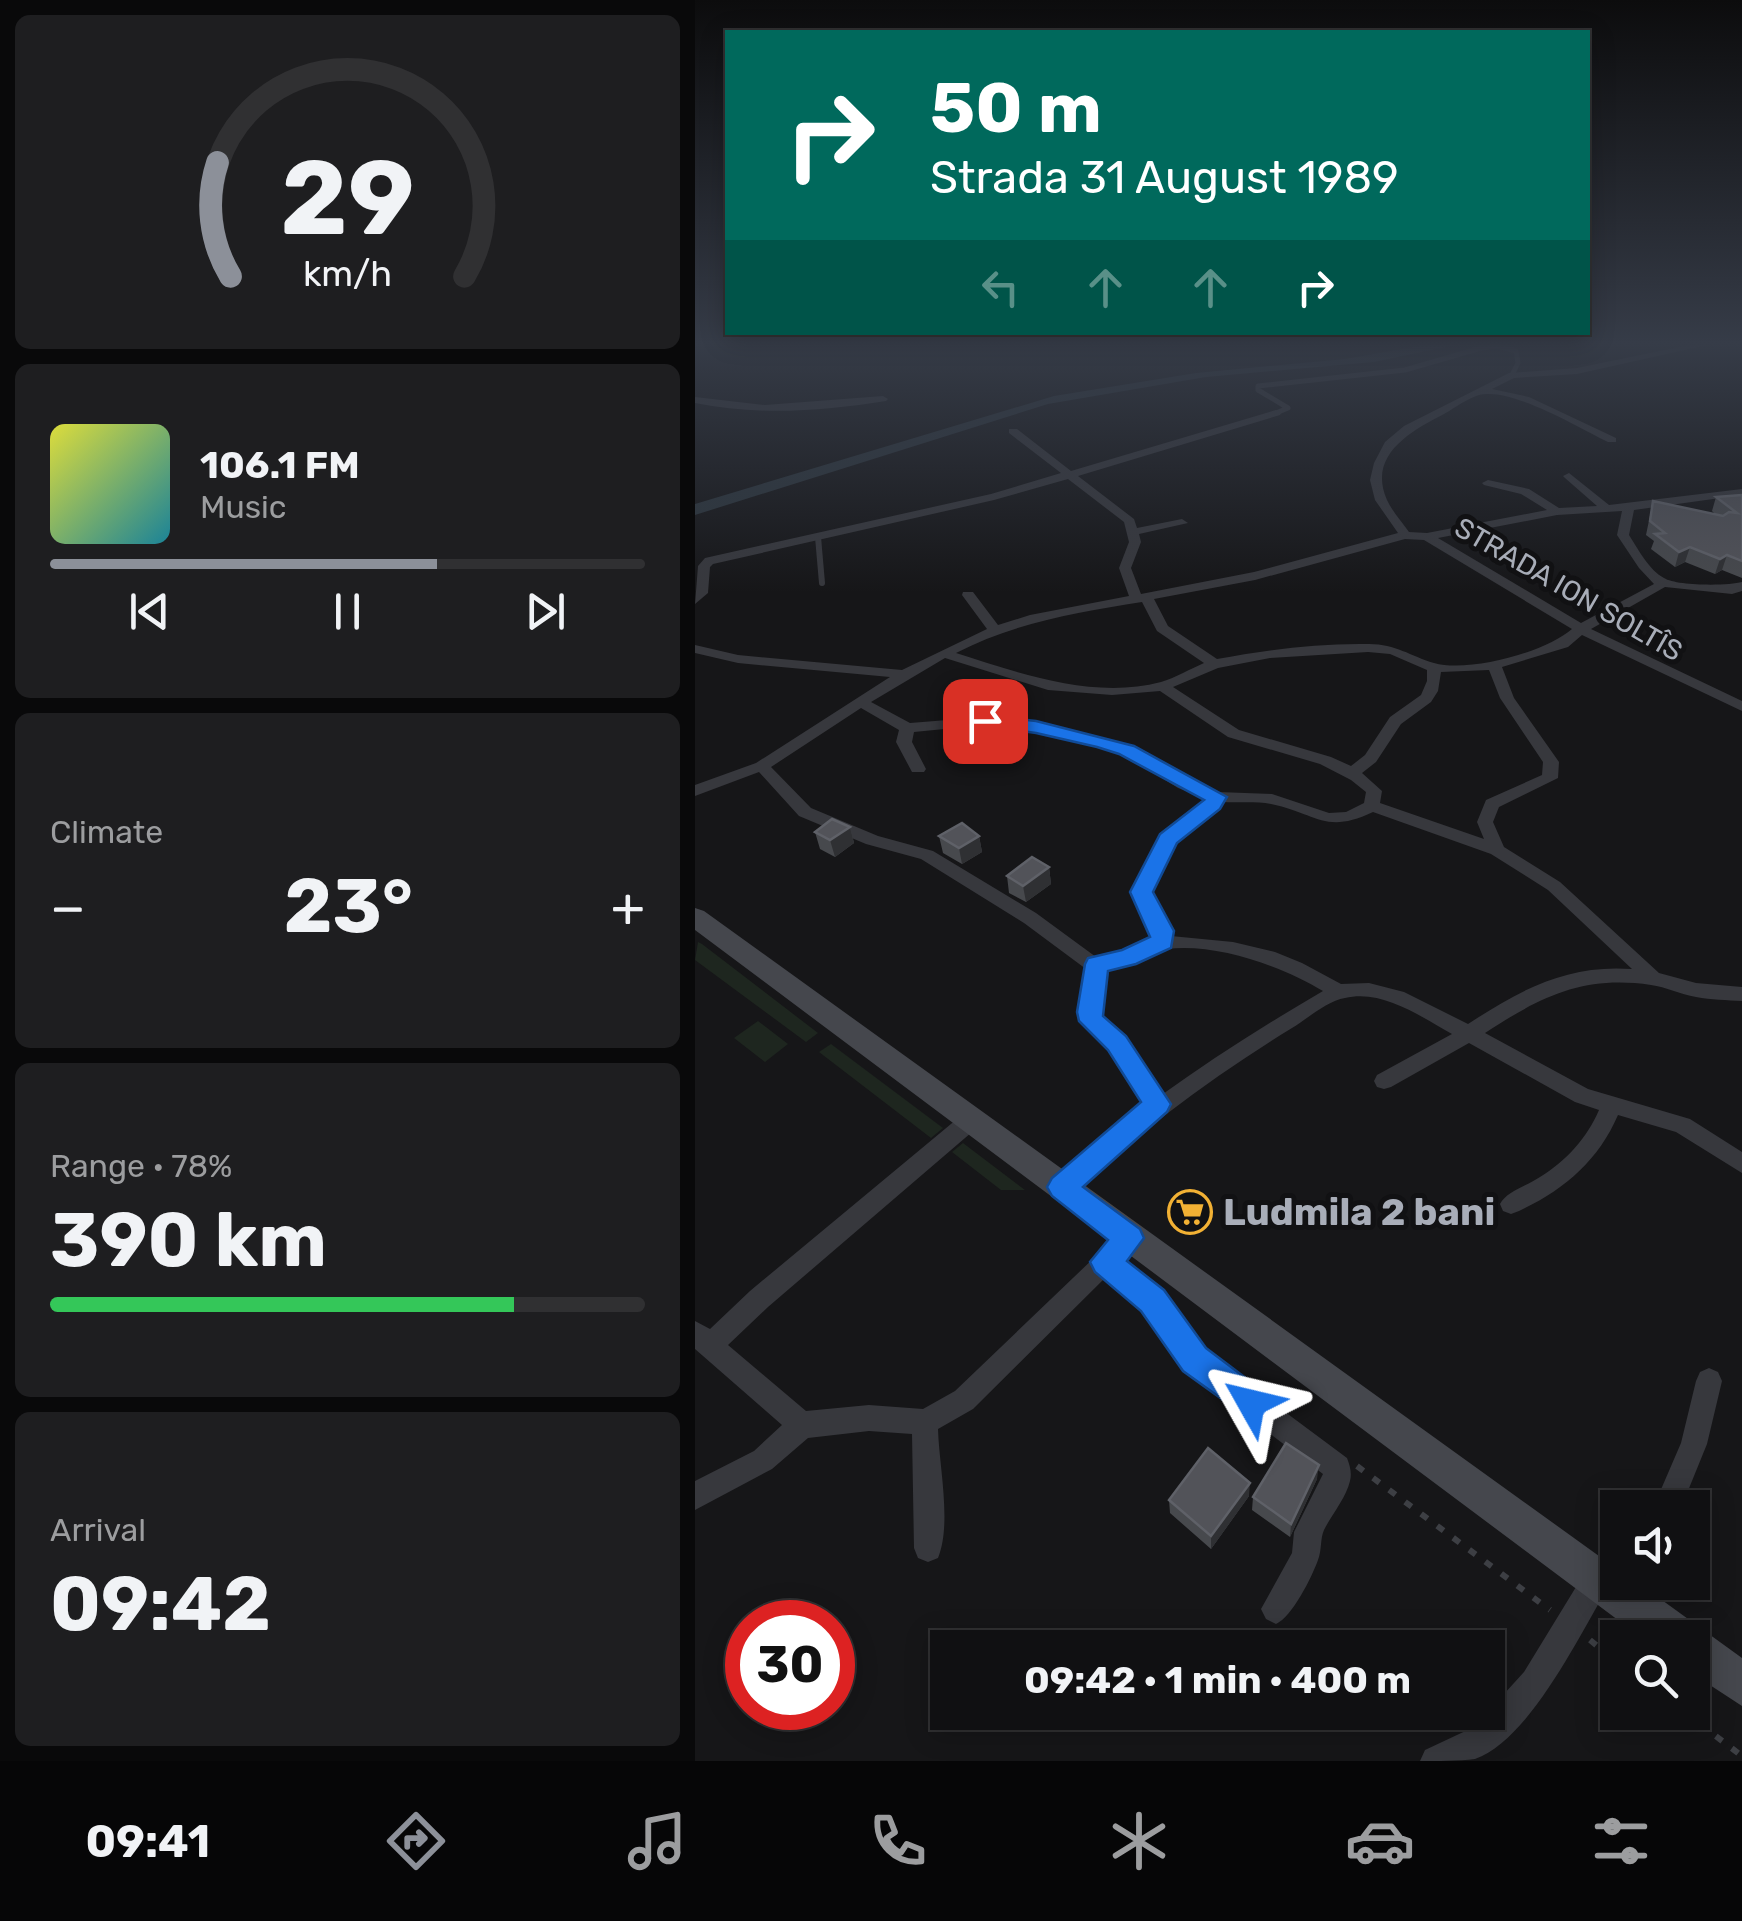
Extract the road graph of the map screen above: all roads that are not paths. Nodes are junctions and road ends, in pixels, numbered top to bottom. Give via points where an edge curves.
1 (1230, 427) edge
2 (1411, 427) edge
3 (1585, 427) edge
4 (1013, 432) dead end
5 (1612, 440) dead end
6 (1071, 476) junction
7 (1569, 476) dead end
8 (1488, 484) dead end
9 (1742, 492) edge
10 (1629, 507) junction
11 (1606, 508) junction
12 (1557, 512) junction
13 (1183, 524) dead end
14 (1133, 532) junction
15 (1405, 535) junction
16 (818, 537) junction
17 (1427, 537) junction
18 (822, 582) dead end
19 (1661, 582) junction
20 (1737, 588) edge
21 (968, 595) dead end
22 (1142, 598) junction
23 (695, 600) edge
24 (1742, 604) edge
25 (1582, 628) junction
26 (995, 630) junction
27 (695, 649) edge
28 (945, 654) junction
29 (1214, 664) junction
30 (1494, 665) junction
31 (1435, 668) junction
32 (904, 674) junction
33 (1163, 686) junction
34 (860, 702) junction
35 (1742, 707) edge
36 (907, 728) junction
37 (762, 766) junction
38 (918, 769) dead end
39 (1353, 772) junction
40 (695, 791) edge
41 (1216, 797) junction
42 (1372, 806) junction
43 (1497, 850) junction
44 (695, 918) edge
45 (1163, 942) junction
46 (1097, 964) junction
47 (1653, 978) junction
48 (1338, 990) junction
49 (1742, 994) edge
50 (1469, 1034) junction
51 (1384, 1080) dead end
52 (1157, 1104) junction
53 (1612, 1104) junction
54 (971, 1120) junction
55 (1742, 1164) edge
56 (1062, 1187) junction
57 (1511, 1204) dead end
58 (1117, 1250) junction
59 (703, 1339) edge
60 (1709, 1381) dead end
61 (925, 1422) junction
62 (802, 1425) junction
63 (1674, 1490) edge
64 (695, 1496) edge
65 (928, 1548) dead end
66 (1598, 1579) joint
67 (1638, 1600) edge
68 (1275, 1609) dead end
69 (1659, 1620) edge
70 (1710, 1660) edge
71 (1742, 1684) edge
72 (1436, 1761) edge

1 - 6 street
2 - 15 street via 1390,442 1376,480
3 - 5 street
4 - 6 street
6 - 14 street via 1130,522
6 - 16 street
7 - 11 street
8 - 12 street via 1525,491
9 - 10 street
10 - 11 street
10 - 19 street via 1623,536
11 - 12 street
12 - 17 street
13 - 14 street
14 - 22 street via 1125,568
15 - 17 street
15 - 22 street
16 - 18 lane
16 - 23 street via 709,561
17 - 25 street, STRADA ION SOLTÎS
19 - 20 street
19 - 25 street
20 - 24 street
21 - 26 street
22 - 26 street
22 - 29 street via 1162,628
25 - 30 street via 1563,644
25 - 35 street, STRADA ION SOLTÎS
26 - 28 street
27 - 32 street
28 - 32 street
28 - 33 street via 1069,689
29 - 31 street via 1368,648 1393,650
29 - 33 street
30 - 31 street
30 - 43 street via 1507,698 1551,762 1549,778 1492,804 1485,822
31 - 39 street via 1435,685 1423,703 1389,727 1371,760
32 - 34 street
33 - 39 street via 1241,737 1303,750
34 - 36 street
34 - 37 street
36 - 38 street via 904,742
36 - 41 street via 985,721 1073,735 1127,750
37 - 40 street
37 - 46 street via 805,812 927,855
39 - 42 street via 1374,791
41 - 42 street via 1272,800 1327,818
41 - 45 street via 1168,839 1141,892
42 - 43 street
43 - 47 street via 1554,886
44 - 54 main road
45 - 46 street
45 - 48 street via 1238,946
46 - 52 lane via 1092,1021 1117,1043
47 - 49 street
47 - 50 street via 1605,974 1551,986
48 - 50 street via 1391,993
48 - 52 street
50 - 51 street
50 - 53 street via 1582,1096
52 - 56 street
53 - 55 street via 1682,1125
53 - 57 street via 1591,1148 1557,1180
54 - 56 main road
54 - 59 street
56 - 58 main road
58 - 61 street via 964,1400
58 - 66 main road
58 - 68 street via 1194,1360 1337,1468 1308,1532 1306,1556
59 - 62 street
60 - 63 street
61 - 62 street via 869,1418
61 - 65 street via 933,1502
62 - 64 street via 763,1460
66 - 72 street via 1535,1683 1485,1738
67 - 69 main road
70 - 71 main road

